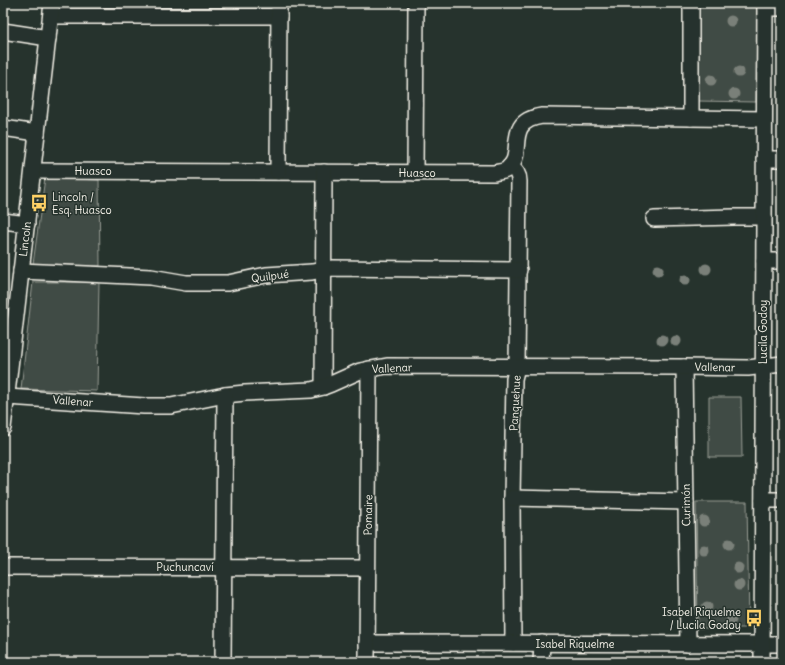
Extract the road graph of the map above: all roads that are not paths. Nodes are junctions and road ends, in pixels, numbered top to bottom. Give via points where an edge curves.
1 (416, 3) edge
2 (692, 3) edge
3 (764, 6) edge
4 (782, 8) edge
5 (279, 9) edge
6 (51, 10) edge
7 (3, 31) edge
8 (48, 38) junction
9 (691, 118) junction
10 (764, 119) junction
11 (3, 128) edge
12 (37, 133) junction
13 (764, 159) junction
14 (782, 159) edge
15 (510, 166) junction
16 (33, 171) junction
17 (278, 172) junction
18 (324, 172) junction
19 (415, 173) junction
20 (764, 217) junction
21 (654, 218) dead end
22 (3, 221) edge
23 (27, 224) junction
24 (764, 261) junction
25 (782, 261) edge
26 (323, 270) junction
27 (519, 270) junction
28 (21, 271) junction
29 (10, 310) edge
30 (782, 364) edge
31 (763, 366) junction
32 (517, 367) junction
33 (684, 367) junction
34 (369, 369) junction
35 (323, 387) junction
36 (225, 395) junction
37 (5, 405) edge
38 (3, 428) edge
39 (512, 498) junction
40 (763, 500) junction
41 (782, 500) edge
42 (686, 502) junction
43 (3, 567) edge
44 (224, 567) junction
45 (367, 568) junction
46 (367, 643) junction
47 (513, 643) junction
48 (542, 643) junction
49 (688, 644) junction
50 (762, 644) junction
51 (782, 644) edge
52 (223, 662) edge
53 (367, 662) edge
54 (541, 662) edge
55 (762, 662) edge

1 - 19 street
2 - 9 street
3 - 4 street
3 - 10 street, Lucila Godoy
5 - 6 street
5 - 17 street
6 - 8 street, Lincoln
7 - 8 street
8 - 12 street, Lincoln
9 - 10 street
9 - 15 street via 530,118 521,126
10 - 13 street, Lucila Godoy
11 - 12 street
12 - 16 street, Lincoln
13 - 14 street
13 - 20 street, Lucila Godoy
15 - 19 street, Huasco via 494,173
15 - 27 street, Panquehue via 519,176
16 - 17 street, Huasco
16 - 23 street, Lincoln
17 - 18 street, Huasco
18 - 19 street, Huasco
18 - 26 street
20 - 21 street
20 - 24 street, Lucila Godoy
22 - 23 street
23 - 28 street, Lincoln
24 - 25 street
24 - 31 street, Lucila Godoy
26 - 27 street, Quilpué
26 - 28 street, Quilpué via 266,275 228,283 186,283 151,277
26 - 35 street
27 - 32 street, Panquehue
28 - 29 street, Lincoln
29 - 37 street, Lincoln
30 - 31 street, Vallenar
31 - 33 street, Vallenar
31 - 40 street, Lucila Godoy
32 - 33 street, Vallenar
32 - 34 street, Vallenar via 387,366
32 - 39 street, Panquehue via 514,379
33 - 42 street, Curimón
34 - 35 street, Vallenar
34 - 45 street, Pomaire
35 - 36 street, Vallenar via 311,390
36 - 37 street, Vallenar via 157,407
36 - 44 street
37 - 38 street, Lincoln
39 - 42 street
39 - 47 street, Panquehue
40 - 41 street
40 - 50 street, Lucila Godoy
42 - 49 street, Curimón
43 - 44 street, Puchuncaví
44 - 45 street, Puchuncaví
44 - 52 street
45 - 46 street, Pomaire
46 - 47 street, Isabel Riquelme
46 - 53 street, Pomaire
47 - 48 street, Isabel Riquelme
48 - 49 street, Isabel Riquelme
48 - 54 street
49 - 50 street, Isabel Riquelme
50 - 51 street, Isabel Riquelme
50 - 55 street, Lucila Godoy

